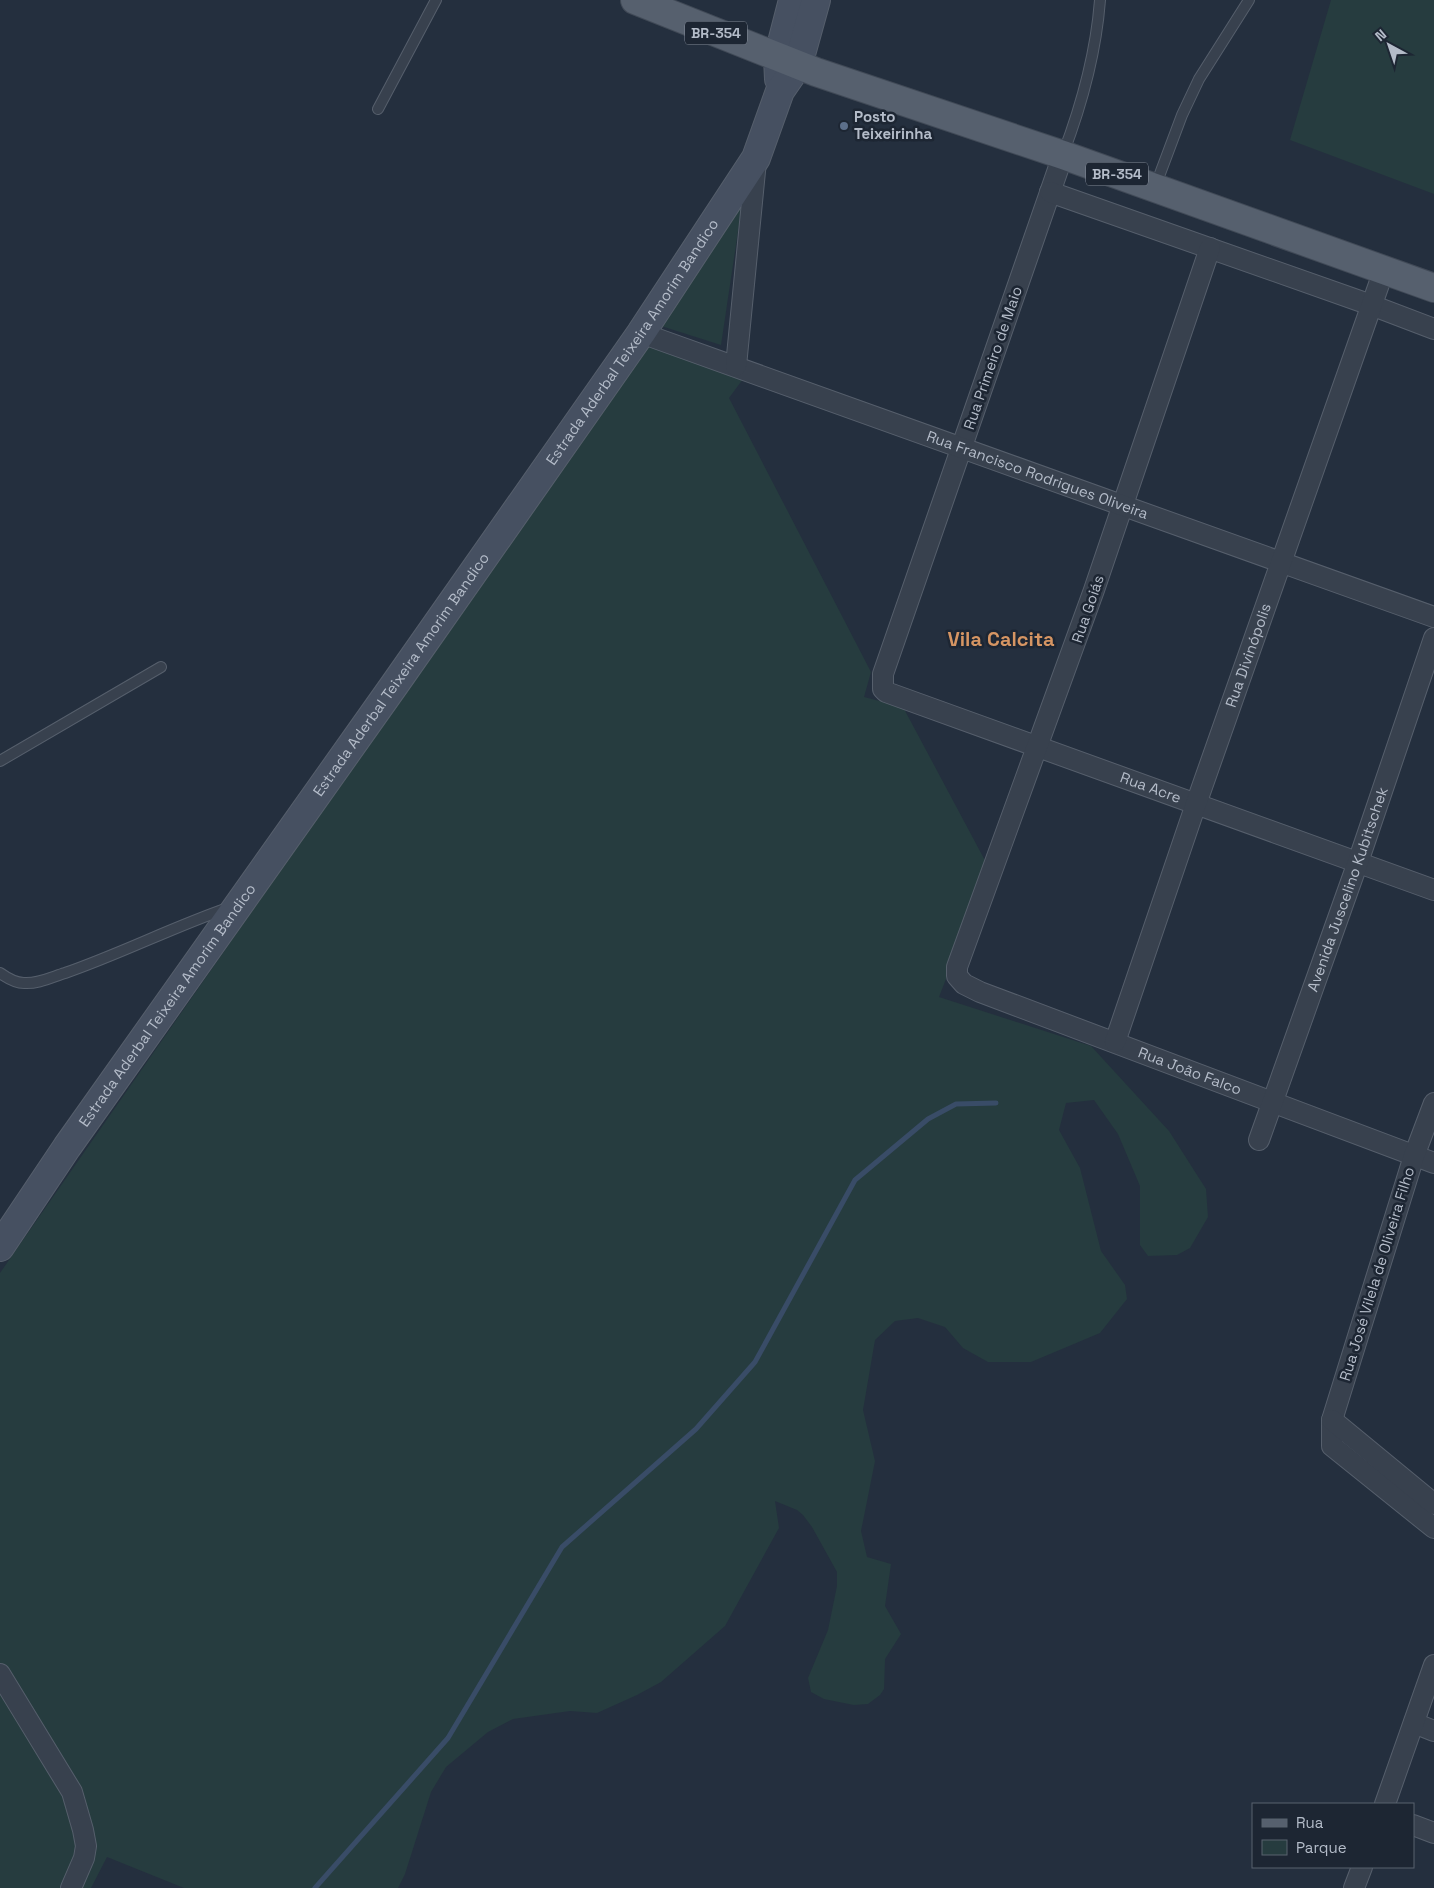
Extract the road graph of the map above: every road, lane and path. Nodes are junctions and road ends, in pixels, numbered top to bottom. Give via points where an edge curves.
1 (436, 0) edge
2 (793, 0) edge
3 (816, 0) edge
4 (1100, 0) edge
5 (1249, 0) edge
6 (642, 2) edge
7 (788, 62) junction
8 (378, 108) dead end
9 (1063, 155) junction
10 (756, 158) junction
11 (1154, 188) junction
12 (1050, 192) junction
13 (1210, 248) junction
14 (1384, 270) junction
15 (1434, 288) edge
16 (1371, 305) junction
17 (1434, 329) edge
18 (641, 332) junction
19 (736, 366) junction
20 (962, 447) junction
21 (1123, 505) junction
22 (1281, 562) junction
23 (1434, 617) edge
24 (1434, 638) edge
25 (161, 667) dead end
26 (883, 674) joint
27 (1038, 748) junction
28 (0, 761) edge
29 (1196, 804) junction
30 (1358, 862) junction
31 (1434, 890) edge
32 (239, 904) junction
33 (958, 967) joint
34 (0, 973) edge
35 (1115, 1042) junction
36 (1272, 1102) junction
37 (1434, 1104) edge
38 (1258, 1140) dead end
39 (1414, 1156) junction
40 (1434, 1163) edge
41 (0, 1247) edge
42 (1332, 1420) junction
43 (1434, 1504) edge
44 (1434, 1528) edge
45 (1434, 1665) edge
46 (0, 1674) edge
47 (1414, 1723) junction
48 (1434, 1731) edge
49 (1385, 1803) edge
50 (1414, 1825) edge
51 (1434, 1833) edge
52 (1362, 1868) edge
53 (71, 1888) edge
54 (1354, 1888) edge

1 - 8 lane
2 - 7 main road
3 - 7 main road
4 - 9 lane via 1083,98
5 - 11 lane via 1199,79
6 - 7 main road, BR-354
7 - 9 main road, BR-354
7 - 10 main road, Estrada Aderbal Teixeira Amorim Bandico
9 - 11 main road, BR-354
9 - 12 street, Rua Primeiro de Maio
10 - 18 main road, Estrada Aderbal Teixeira Amorim Bandico
10 - 19 street
11 - 14 main road, BR-354
12 - 13 street
12 - 20 street, Rua Primeiro de Maio
13 - 16 street
13 - 21 street, Rua Goiás
14 - 15 main road, BR-354
14 - 16 street, Rua Divinópolis
16 - 17 street
16 - 22 street, Rua Divinópolis
18 - 19 street, Rua Francisco Rodrigues Oliveira
18 - 32 main road, Estrada Aderbal Teixeira Amorim Bandico
19 - 20 street, Rua Francisco Rodrigues Oliveira
20 - 21 street, Rua Francisco Rodrigues Oliveira
20 - 26 street, Rua Primeiro de Maio
21 - 22 street, Rua Francisco Rodrigues Oliveira
21 - 27 street, Rua Goiás
22 - 23 street, Rua Francisco Rodrigues Oliveira
22 - 29 street, Rua Divinópolis
24 - 30 street, Avenida Juscelino Kubitschek
25 - 28 lane
26 - 27 street, Rua Acre via 882,685 886,692
27 - 29 street, Rua Acre
27 - 33 street, Rua Goiás
29 - 30 street, Rua Acre
29 - 35 street, Rua Divinópolis
30 - 31 street, Rua Acre
30 - 36 street, Avenida Juscelino Kubitschek
32 - 34 lane via 36,983 15,982
32 - 41 main road, Estrada Aderbal Teixeira Amorim Bandico
33 - 35 street, Rua João Falco via 957,976 964,984
35 - 36 street, Rua João Falco
36 - 38 street, Avenida Juscelino Kubitschek
36 - 39 street, Rua João Falco
37 - 39 street, Rua José Vilela de Oliveira Filho
39 - 40 street, Rua João Falco
39 - 42 street, Rua José Vilela de Oliveira Filho
42 - 43 street
42 - 44 street, Rua José Vilela de Oliveira Filho via 1332,1446
45 - 47 street
46 - 53 street via 72,1792 86,1846
47 - 48 street
47 - 49 street
50 - 51 street
52 - 54 street

